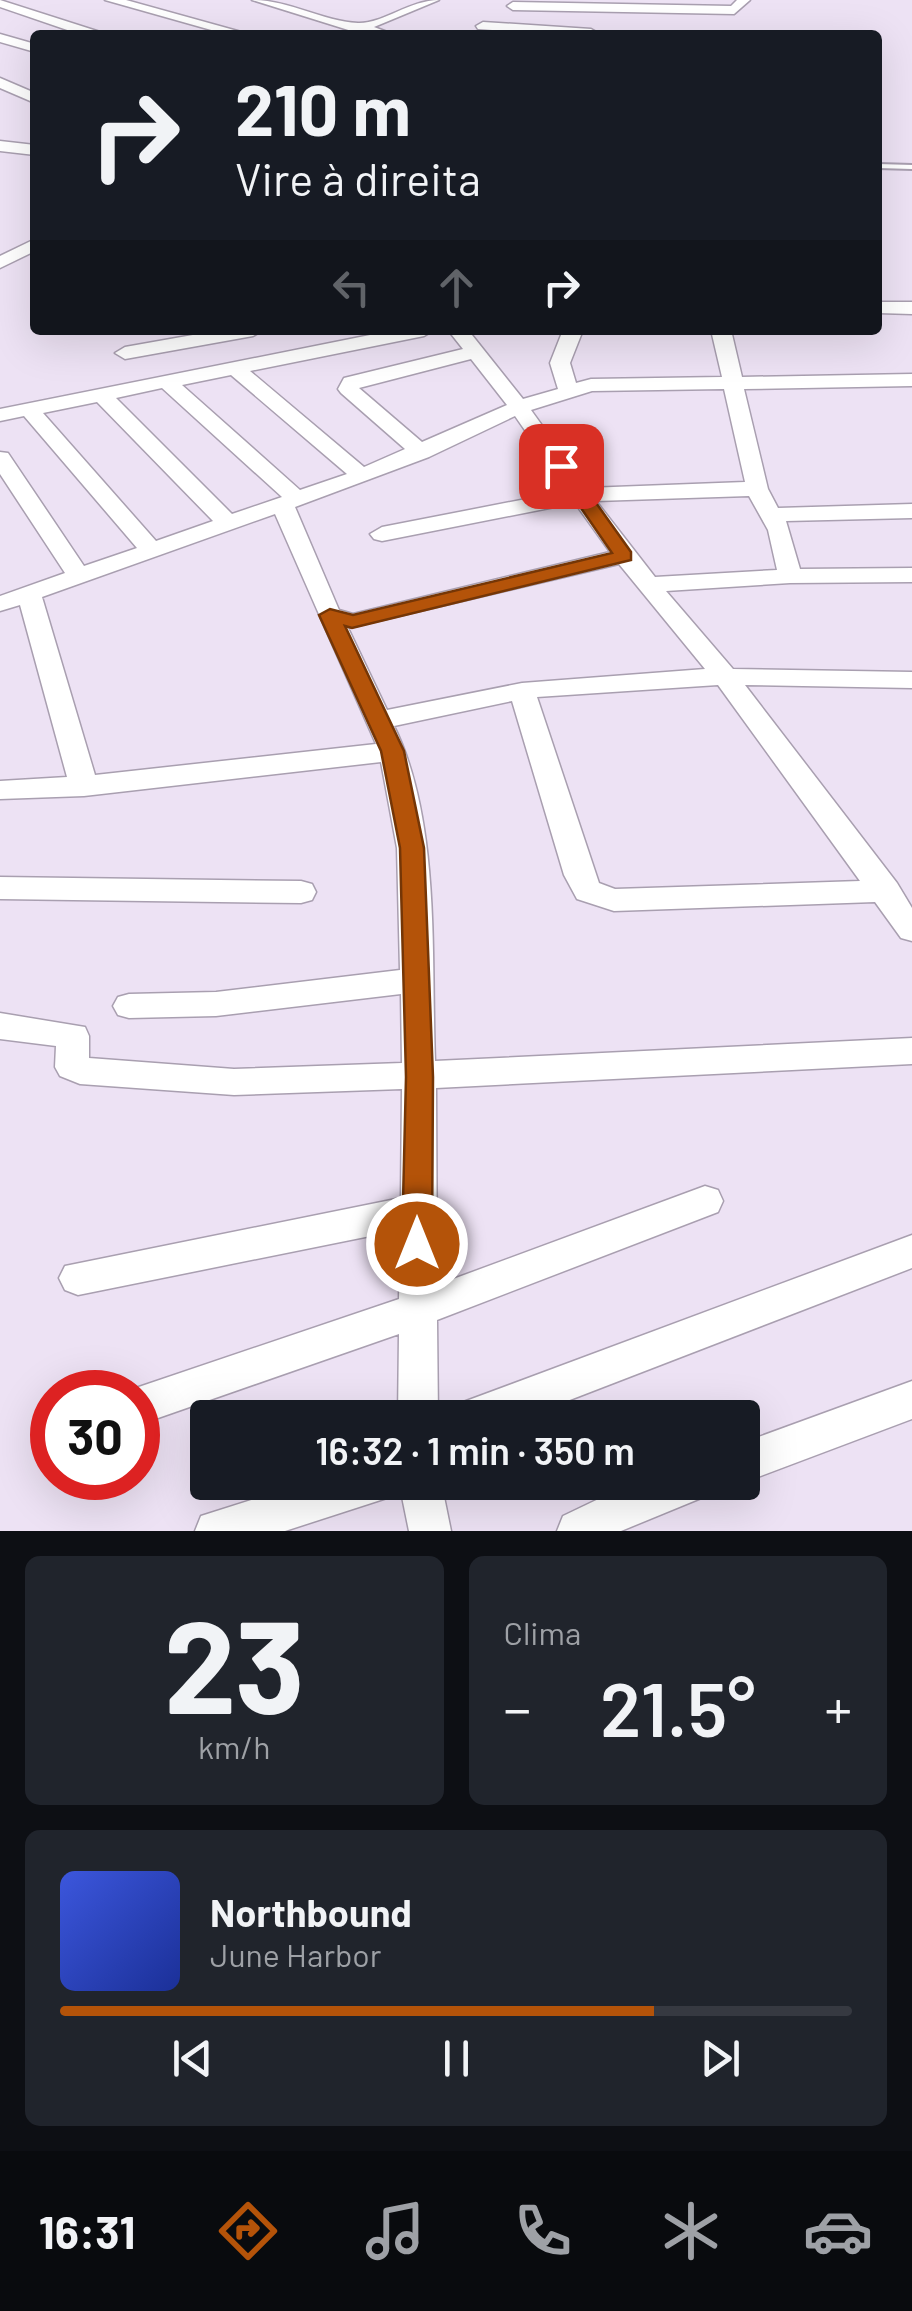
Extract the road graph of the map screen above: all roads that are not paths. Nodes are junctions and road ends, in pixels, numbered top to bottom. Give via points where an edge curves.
1 (111, 0) edge
2 (258, 0) edge
3 (433, 0) edge
4 (532, 0) edge
5 (744, 0) edge
6 (0, 3) edge
7 (618, 3) edge
8 (514, 6) junction
9 (483, 26) junction
10 (359, 28) junction
11 (80, 30) edge
12 (226, 30) edge
13 (354, 30) edge
14 (367, 30) edge
15 (476, 30) edge
16 (554, 30) edge
17 (0, 38) edge
18 (30, 47) edge
19 (0, 82) edge
20 (29, 95) edge
21 (0, 100) edge
22 (21, 146) edge
23 (0, 164) edge
24 (882, 166) edge
25 (912, 167) edge
26 (30, 246) edge
27 (5, 257) edge
28 (882, 308) edge
29 (912, 308) edge
30 (225, 335) edge
31 (399, 335) edge
32 (462, 335) edge
33 (571, 335) edge
34 (722, 335) edge
35 (476, 352) junction
36 (126, 353) dead end
37 (236, 368) junction
38 (733, 380) junction
39 (912, 380) edge
40 (168, 382) junction
41 (569, 391) junction
42 (102, 395) junction
43 (519, 407) junction
44 (29, 409) junction
45 (0, 415) edge
46 (420, 452) junction
47 (0, 458) edge
48 (362, 476) junction
49 (757, 489) junction
50 (582, 495) junction
51 (290, 502) junction
52 (912, 511) edge
53 (774, 516) junction
54 (228, 523) junction
55 (382, 534) dead end
56 (151, 550) junction
57 (624, 556) junction
58 (912, 575) edge
59 (78, 576) junction
60 (790, 576) junction
61 (647, 586) junction
62 (8, 598) edge
63 (330, 615) junction
64 (724, 675) junction
65 (912, 680) edge
66 (522, 691) junction
67 (387, 736) junction
68 (84, 787) junction
69 (0, 790) edge
70 (0, 888) edge
71 (886, 890) junction
72 (300, 892) dead end
73 (912, 930) edge
74 (416, 980) junction
75 (129, 1006) dead end
76 (0, 1026) edge
77 (912, 1051) edge
78 (420, 1077) junction
79 (705, 1201) dead end
80 (416, 1211) junction
81 (912, 1251) edge
82 (78, 1278) dead end
83 (418, 1310) junction
84 (160, 1398) edge
85 (418, 1400) edge
86 (519, 1400) edge
87 (912, 1400) edge
88 (760, 1456) edge
89 (318, 1500) edge
90 (424, 1500) edge
91 (643, 1500) edge
92 (216, 1531) edge
93 (430, 1531) edge
94 (578, 1531) edge

1 - 12 street
2 - 10 street
3 - 10 street
4 - 8 street
5 - 7 street via 734,10
6 - 11 street
7 - 8 street
8 - 9 street
9 - 15 street
9 - 16 street
10 - 13 street
10 - 14 street
17 - 18 street
19 - 20 street
20 - 21 street
22 - 23 street
24 - 25 lane
26 - 27 street
28 - 29 street
30 - 36 street
31 - 37 street
32 - 35 street
33 - 41 street via 560,363
34 - 38 street
35 - 43 street
35 - 46 street via 351,382 348,388
37 - 40 street
37 - 48 street
38 - 39 street
38 - 41 street
38 - 49 street
40 - 42 street
40 - 51 street
41 - 43 street
42 - 44 street
42 - 54 street
43 - 46 street
43 - 50 street
44 - 45 street
44 - 56 street
46 - 48 street
47 - 59 street
48 - 51 street
49 - 50 street
49 - 53 street
50 - 55 street
50 - 57 street
51 - 54 street
51 - 63 street
52 - 53 street
53 - 60 street
54 - 56 street
56 - 59 street
57 - 61 street
57 - 63 street via 352,622
58 - 60 street
59 - 62 street
60 - 61 street
61 - 64 street
62 - 68 street
63 - 67 street
64 - 65 street
64 - 66 street
64 - 71 street
66 - 67 street
66 - 71 street via 588,891 614,900
67 - 68 street via 256,771
67 - 74 street via 412,848
68 - 69 street
70 - 72 street
71 - 73 street
74 - 75 street via 216,1004
74 - 78 street
76 - 78 street via 73,1036 72,1066 91,1072 234,1082
77 - 78 street
78 - 80 street
79 - 83 street
80 - 82 street
80 - 83 street
81 - 86 street
83 - 84 street
83 - 85 street
87 - 88 street
89 - 92 street
90 - 93 street
91 - 94 street

